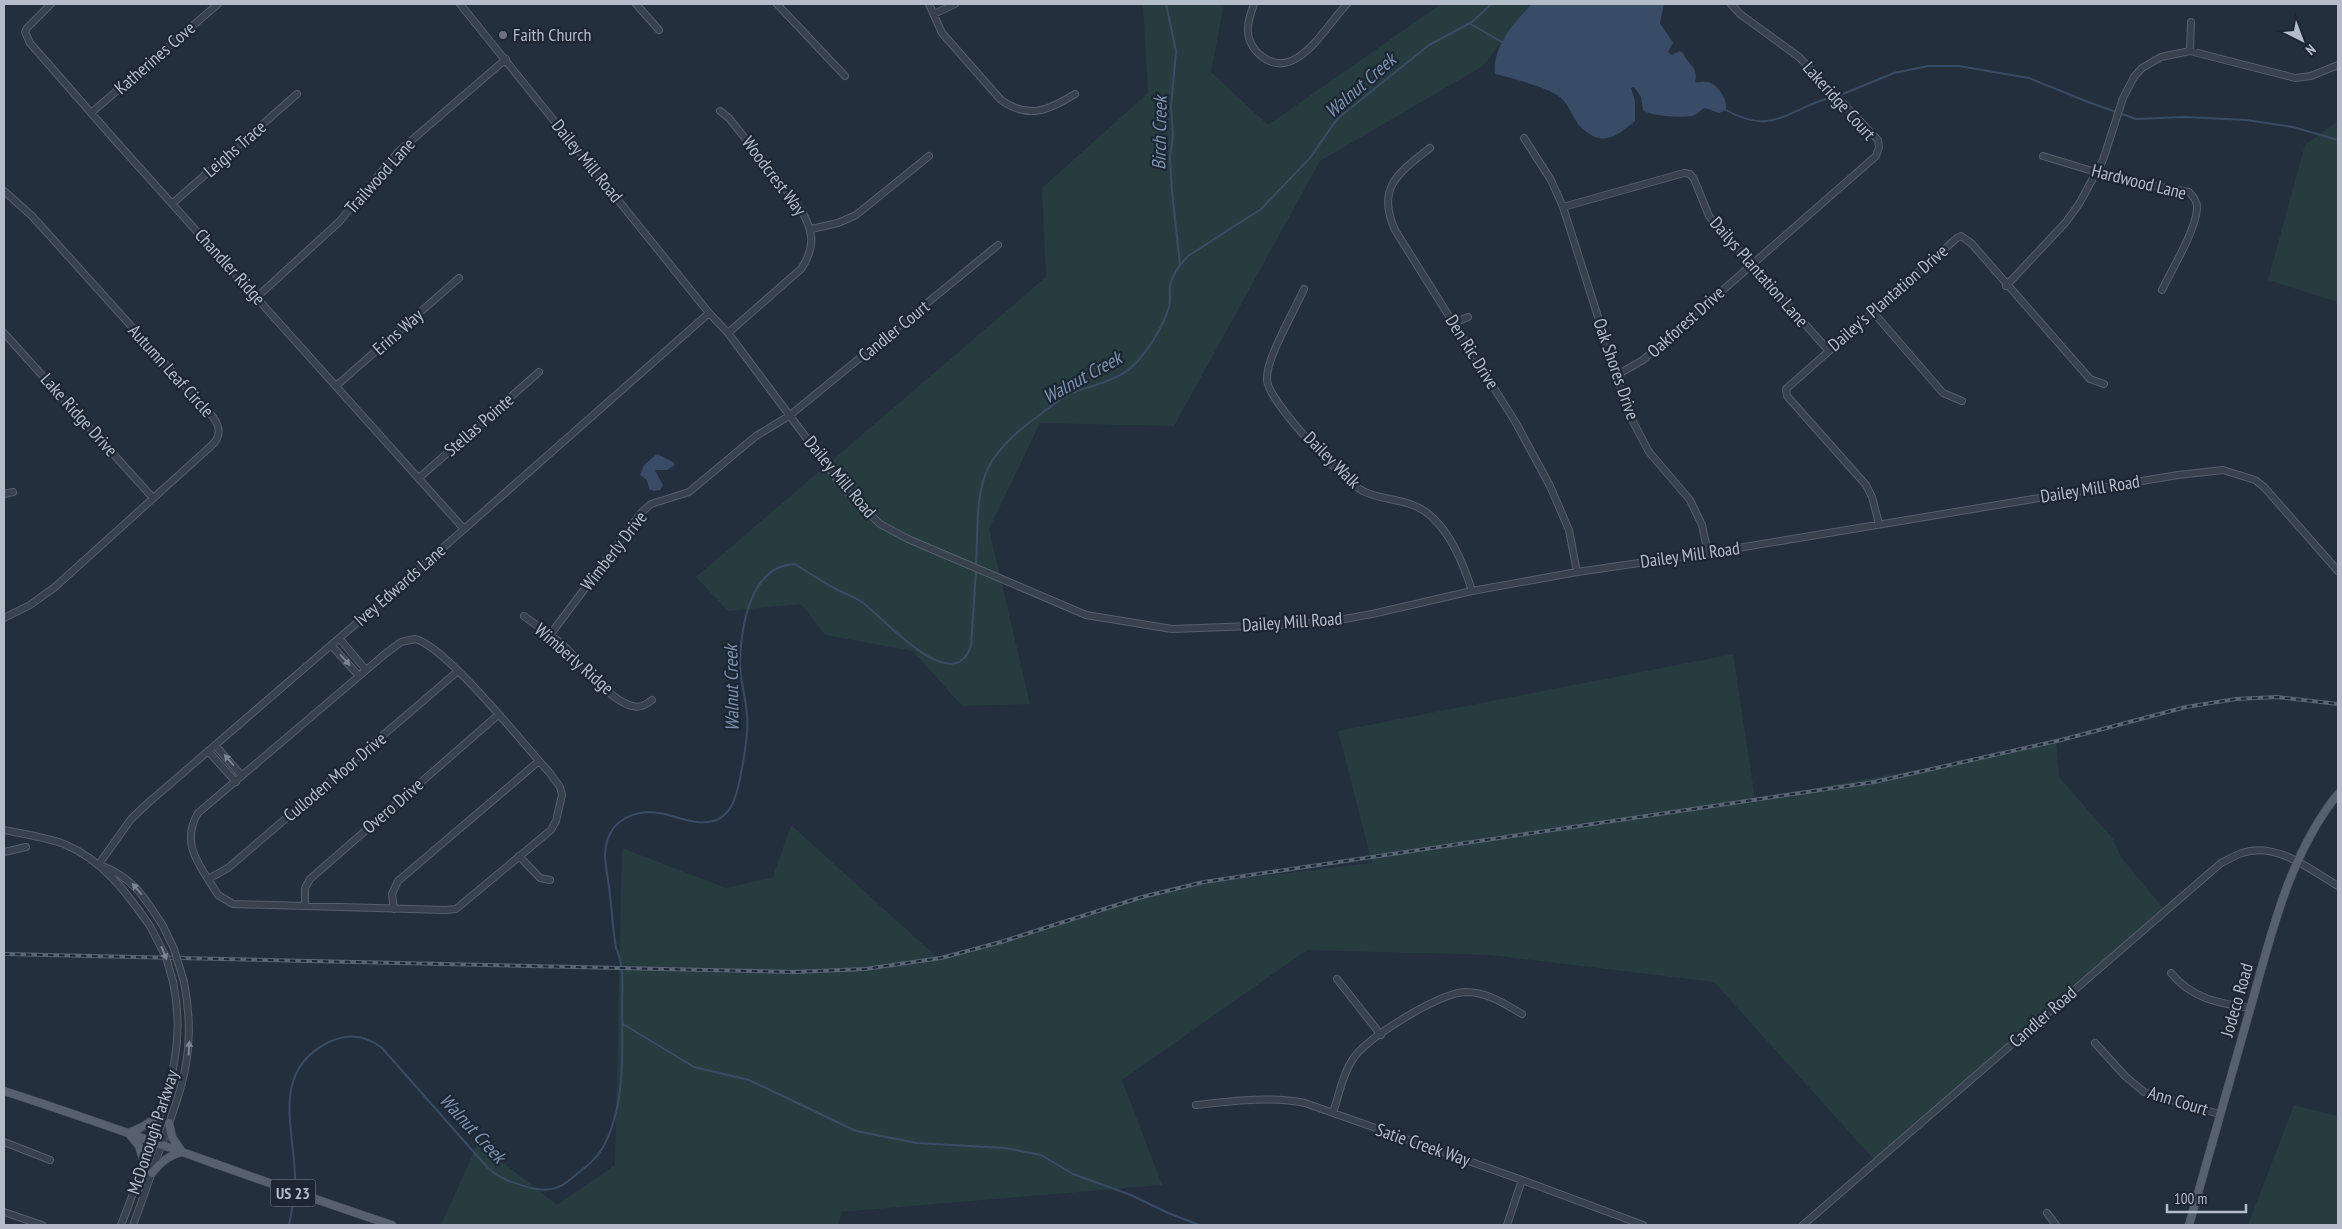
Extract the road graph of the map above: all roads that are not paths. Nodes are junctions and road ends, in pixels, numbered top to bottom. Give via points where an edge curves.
1 (51, 4) edge
2 (218, 4) edge
3 (460, 4) edge
4 (636, 4) edge
5 (777, 4) edge
6 (929, 4) edge
7 (955, 4) edge
8 (1254, 4) edge
9 (1347, 4) edge
10 (1731, 4) edge
11 (934, 14) junction
12 (2191, 22) dead end
13 (659, 30) dead end
14 (2190, 50) junction
15 (506, 59) junction
16 (2338, 65) edge
17 (844, 76) dead end
18 (297, 94) dead end
19 (1075, 94) dead end
20 (720, 111) dead end
21 (91, 113) junction
22 (1524, 138) dead end
23 (1430, 148) dead end
24 (929, 156) dead end
25 (2043, 156) dead end
26 (2098, 172) junction
27 (4, 191) edge
28 (173, 203) junction
29 (1563, 207) junction
30 (811, 229) junction
31 (998, 245) dead end
32 (1752, 265) junction
33 (459, 278) dead end
34 (2006, 286) junction
35 (1304, 289) dead end
36 (2162, 290) dead end
37 (257, 297) junction
38 (1873, 312) junction
39 (710, 313) junction
40 (1468, 317) dead end
41 (1454, 323) junction
42 (4, 333) edge
43 (728, 333) junction
44 (1828, 350) junction
45 (539, 372) dead end
46 (1616, 375) junction
47 (2104, 384) dead end
48 (336, 386) junction
49 (1962, 401) dead end
50 (789, 416) junction
51 (419, 478) junction
52 (13, 492) dead end
53 (4, 494) edge
54 (154, 498) junction
55 (1880, 524) junction
56 (464, 528) junction
57 (1708, 553) junction
58 (1578, 572) junction
59 (2338, 572) edge
60 (1472, 591) junction
61 (524, 616) dead end
62 (4, 618) edge
63 (550, 635) junction
64 (339, 638) junction
65 (331, 645) junction
66 (366, 670) junction
67 (458, 671) junction
68 (359, 676) junction
69 (652, 700) dead end
70 (498, 715) junction
71 (215, 745) junction
72 (208, 751) junction
73 (539, 761) junction
74 (242, 776) junction
75 (236, 782) junction
76 (2338, 794) edge
77 (4, 830) edge
78 (26, 847) dead end
79 (4, 852) edge
80 (519, 856) junction
81 (2298, 862) junction
82 (99, 864) junction
83 (208, 879) junction
84 (550, 880) dead end
85 (2338, 886) edge
86 (305, 906) junction
87 (394, 909) junction
88 (2172, 974) dead end
89 (1337, 979) dead end
90 (2250, 1008) junction
91 (1522, 1014) dead end
92 (1381, 1034) junction
93 (2095, 1043) dead end
94 (4, 1091) edge
95 (1196, 1105) dead end
96 (164, 1108) junction
97 (1333, 1113) junction
98 (2220, 1114) junction
99 (170, 1123) junction
100 (128, 1133) junction
101 (151, 1141) junction
102 (4, 1142) edge
103 (162, 1144) junction
104 (182, 1152) junction
105 (50, 1160) dead end
106 (144, 1162) junction
107 (152, 1173) junction
108 (1522, 1180) junction
109 (4, 1212) edge
110 (2047, 1213) dead end
111 (42, 1225) edge
112 (121, 1225) edge
113 (133, 1225) edge
114 (390, 1225) edge
115 (1507, 1225) edge
116 (1643, 1225) edge
117 (1803, 1225) edge
118 (2056, 1225) edge
119 (2188, 1225) edge

1 - 21 street, Chandler Ridge via 29,25 27,38
2 - 21 street, Katherines Cove
3 - 15 street, Dailey Mill Road
4 - 13 street
5 - 17 street
6 - 11 street
7 - 11 street
8 - 9 street via 1247,28 1248,38 1263,58 1272,63 1285,63 1310,48
10 - 32 street, Lakeridge Court via 1799,57 1878,140 1879,147 1876,156
11 - 19 street via 942,33 1010,107 1022,111 1044,110 1058,106
12 - 14 street
14 - 16 street via 2295,78 2311,76
14 - 26 street via 2161,57 2142,68 2134,78 2123,98
15 - 37 street, Trailwood Lane via 398,152 339,222
15 - 39 street, Dailey Mill Road
18 - 28 street, Leighs Trace
20 - 30 street, Woodcrest Way via 798,205
21 - 28 street, Chandler Ridge
22 - 29 street, Oak Shores Drive via 1546,171
23 - 41 street, Den Ric Drive via 1394,180 1388,191 1387,206 1395,230
24 - 30 street via 856,215
25 - 26 street, Hardwood Lane
26 - 34 street via 2066,222
26 - 36 street, Hardwood Lane via 2125,182 2189,192 2194,197 2197,210 2192,225
27 - 54 street, Autumn Leaf Circle via 32,216 216,423 219,433 215,442
28 - 37 street, Chandler Ridge
29 - 32 street, Dailys Plantation Lane via 1684,172 1694,179 1709,216
29 - 46 street, Oak Shores Drive
30 - 43 street, Woodcrest Way via 812,249 801,270
31 - 50 street, Candler Court
32 - 44 street, Dailys Plantation Lane
32 - 46 street, Oakforest Drive via 1643,360
33 - 48 street, Erins Way
34 - 38 street, Dailey's Plantation Drive via 1971,243 1961,236
34 - 47 street, Dailey's Plantation Drive via 2090,379
35 - 60 street, Dailey Walk via 1268,365 1267,381 1273,395 1320,452 1349,481 1364,492 1404,501 1433,517 1465,567
37 - 48 street, Chandler Ridge
38 - 44 street, Dailey's Plantation Drive
38 - 49 street via 1943,393
39 - 43 street, Dailey Mill Road
39 - 56 street, Ivey Edwards Lane
40 - 41 street
41 - 58 street, Den Ric Drive via 1516,423 1550,486 1569,530
42 - 54 street, Lake Ridge Drive
43 - 50 street, Dailey Mill Road
44 - 55 street, Dailey's Plantation Drive via 1789,385 1786,393 1866,485
45 - 51 street, Stellas Pointe
46 - 57 street, Oak Shores Drive via 1629,414 1649,452 1690,500 1702,525
48 - 51 street, Chandler Ridge
50 - 60 street, Dailey Mill Road via 846,490 880,524 908,540 1086,615 1172,629 1280,625 1364,616
50 - 63 street, Wimberly Drive via 756,436 690,492 652,504 642,512
51 - 56 street, Chandler Ridge
52 - 53 street
54 - 62 street, Autumn Leaf Circle via 43,597
55 - 57 street, Dailey Mill Road
55 - 59 street, Dailey Mill Road via 2223,470 2241,474 2264,486
56 - 64 street, Ivey Edwards Lane
57 - 58 street, Dailey Mill Road
58 - 60 street, Dailey Mill Road
61 - 63 street, Wimberly Ridge
63 - 69 street, Wimberly Ridge via 603,688 623,702 641,706
64 - 65 street, Ivey Edwards Lane
64 - 66 street
65 -> 68 street
65 - 71 street, Ivey Edwards Lane
66 - 67 street via 401,642 416,636 438,651
66 - 68 street
67 - 70 street
67 - 83 street, Culloden Moor Drive via 228,868
68 - 74 street
70 - 73 street
70 - 86 street, Overo Drive via 310,879 305,888
71 - 72 street, Ivey Edwards Lane
74 -> 71 street
72 - 75 street
72 - 82 street, Ivey Edwards Lane via 131,819
73 - 80 street via 560,787 559,810 551,830
73 - 87 street via 398,881 392,894
74 - 75 street
75 - 83 street via 198,813 190,830 193,853
76 - 81 main road, Jodeco Road
77 - 82 street, McDonough Parkway via 65,844
78 - 79 street
80 - 84 street via 540,878
80 - 87 street via 456,909
81 - 85 street, Candler Road
81 - 90 main road, Jodeco Road via 2277,917
81 - 117 street, Candler Road via 2262,850 2244,852 2221,863
82 -> 96 street, McDonough Parkway, bridge via 130,895 150,926 166,957 173,982 178,1039
99 -> 82 street, McDonough Parkway, bridge via 188,1058 190,1022 184,982 163,926 132,883 120,873
83 - 86 street via 220,898 233,904
86 - 87 street
88 - 90 street via 2181,986 2193,993
89 - 92 street
90 - 98 main road, Jodeco Road
91 - 92 street via 1498,1000 1466,992 1450,995
92 - 97 street via 1355,1057 1345,1075
93 - 98 street, Ann Court via 2144,1092
94 - 100 main road, US 23
95 - 97 street, Satie Creek Way via 1282,1099
96 - 100 main road via 147,1125
96 - 101 street, McDonough Parkway
97 - 108 street, Satie Creek Way
98 - 119 main road, Jodeco Road
99 - 103 street, McDonough Parkway
99 - 104 main road via 172,1136
100 - 101 main road, US 23
100 - 106 main road via 139,1146
101 - 103 main road, US 23
101 - 106 street, McDonough Parkway
102 - 105 street
103 - 104 main road, US 23
103 - 107 street, McDonough Parkway
104 - 107 main road via 170,1156
104 - 114 main road, US 23
106 - 112 street, McDonough Parkway
107 - 113 street, McDonough Parkway
108 - 115 street
108 - 116 street, Satie Creek Way
109 - 111 street
110 - 118 street

